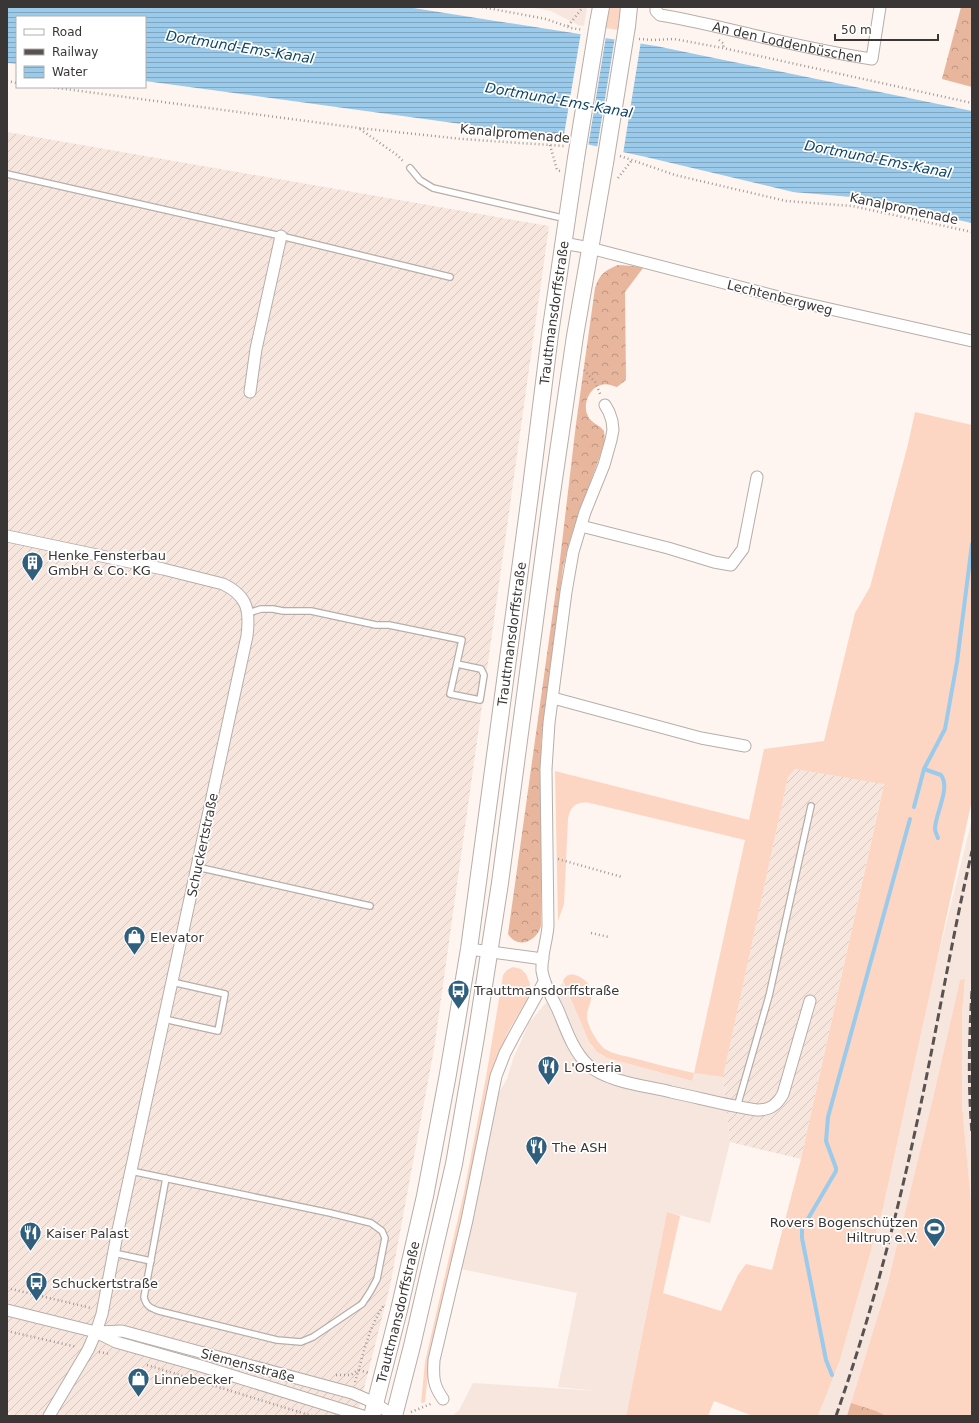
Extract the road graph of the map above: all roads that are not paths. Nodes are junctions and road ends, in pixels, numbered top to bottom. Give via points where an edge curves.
1 (629, 7) edge
2 (656, 7) edge
3 (880, 7) edge
4 (600, 15) edge
5 (410, 168) road end
6 (7, 174) edge
7 (558, 217) dead end
8 (281, 236) junction
9 (563, 243) junction
10 (590, 248) junction
11 (450, 277) dead end
12 (972, 341) edge
13 (250, 392) dead end
14 (605, 405) dead end
15 (757, 477) dead end
16 (581, 526) junction
17 (7, 536) edge
18 (248, 613) junction
19 (457, 664) junction
20 (553, 698) junction
21 (745, 746) dead end
22 (811, 806) dead end
23 (197, 867) junction
24 (370, 906) dead end
25 (469, 949) junction
26 (490, 952) junction
27 (543, 959) junction
28 (172, 982) junction
29 (544, 982) junction
30 (810, 1001) dead end
31 (164, 1019) junction
32 (737, 1107) junction
33 (131, 1171) junction
34 (166, 1178) junction
35 (114, 1253) junction
36 (151, 1261) junction
37 (7, 1310) edge
38 (96, 1332) junction
39 (443, 1399) road end
40 (374, 1409) edge
41 (49, 1416) edge
42 (363, 1416) edge
43 (394, 1416) edge

1 - 10 main road, bridge via 612,159
2 - 3 street, An den Loddenbüschen via 660,15 872,59
4 - 9 main road, bridge
5 - 7 lane via 420,180 433,188
6 - 8 lane
8 - 11 lane
8 - 13 street via 256,349
9 - 10 street, Trauttmansdorffstraße
9 - 25 main road, Trauttmansdorffstraße
10 - 12 street, Lechtenbergweg via 790,300
10 - 26 main road, Trauttmansdorffstraße via 575,336
14 - 16 street via 613,430 604,465
15 - 16 street via 743,549 731,565
16 - 20 street via 570,566
17 - 18 street, Schuckertstraße via 223,584 240,594
18 - 19 lane via 261,609 311,611 376,626 389,625 462,640
18 - 23 street, Schuckertstraße via 247,636
19 - 19 lane via 481,669 484,676 480,700 450,694
20 - 21 street via 701,738
20 - 27 street via 546,764 548,926
22 - 32 lane via 769,996
23 - 24 lane
23 - 28 street, Schuckertstraße
25 - 26 street
25 - 40 main road, Trauttmansdorffstraße via 425,1196
26 - 27 street
26 - 43 main road, Trauttmansdorffstraße via 454,1164
27 - 29 street
28 - 31 street, Schuckertstraße
28 - 31 lane via 225,994 218,1031
29 - 32 street via 571,1041 581,1058 593,1069 609,1077
29 - 39 street via 506,1053 493,1088 467,1220 434,1360 434,1382
30 - 32 street via 786,1087 780,1099 772,1107 762,1110
31 - 33 street, Schuckertstraße
33 - 34 lane
33 - 35 street, Schuckertstraße
34 - 36 lane
34 - 36 lane via 371,1223 382,1231 385,1238 377,1279 362,1304 313,1337 301,1342 277,1340 150,1308 144,1297
35 - 36 lane
35 - 38 street, Schuckertstraße
37 - 38 street, Siemensstraße
38 - 40 street, Siemensstraße via 122,1331 345,1391
38 - 41 street, Schuckertstraße
38 - 42 street, Siemensstraße via 116,1342
40 - 43 street, Siemensstraße

